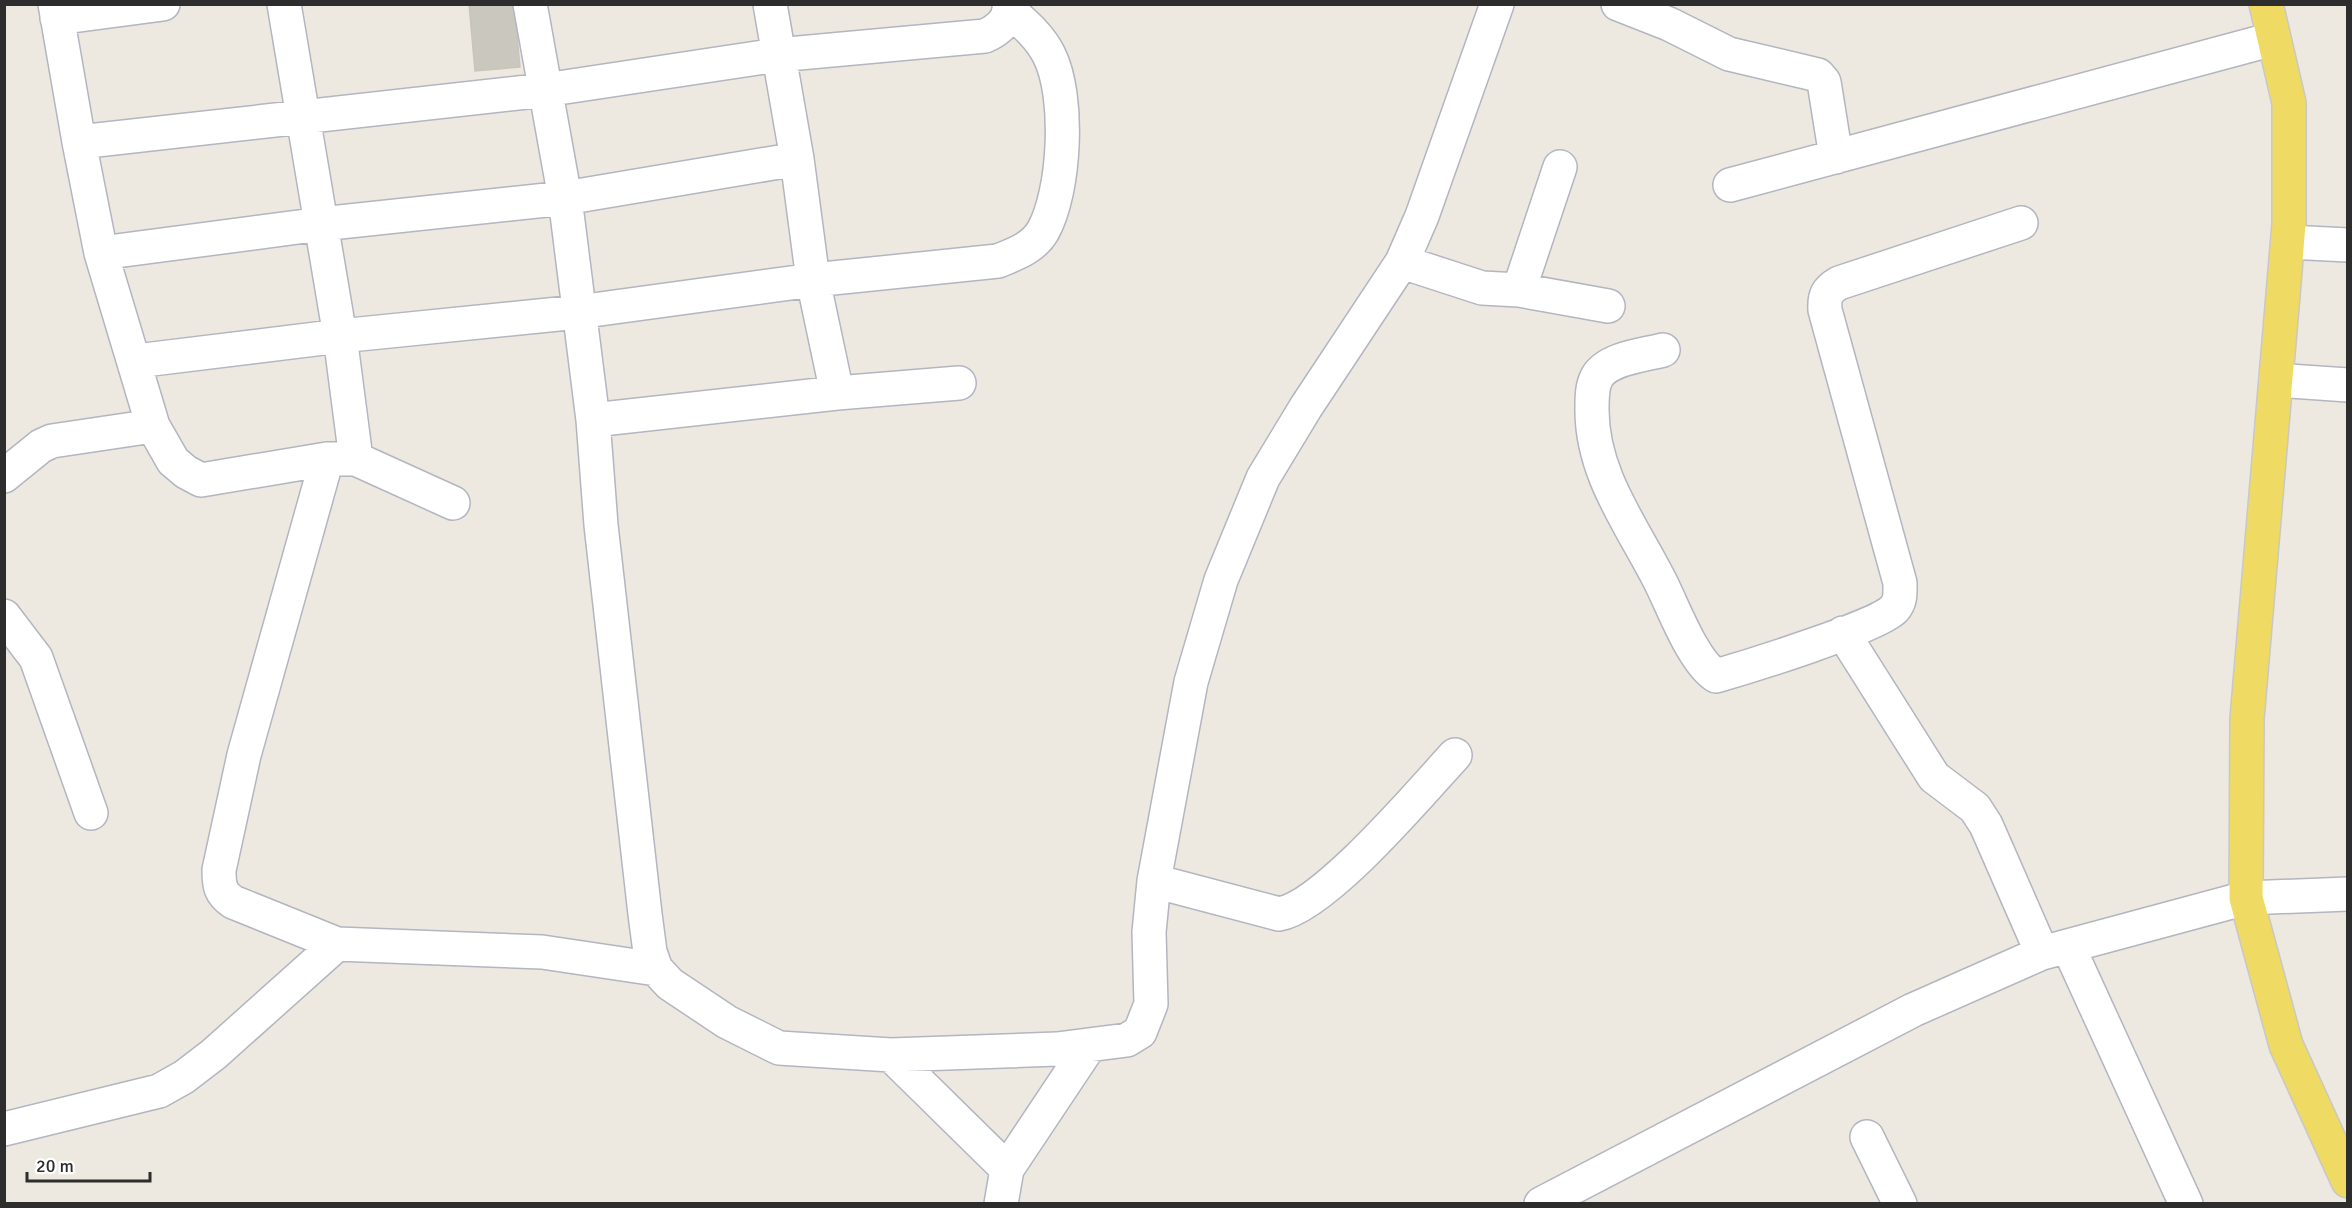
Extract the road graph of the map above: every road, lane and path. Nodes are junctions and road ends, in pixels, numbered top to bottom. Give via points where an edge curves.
1 (164, 4) edge
2 (284, 4) edge
3 (530, 4) edge
4 (770, 4) edge
5 (1497, 4) edge
6 (1618, 4) edge
7 (2266, 4) edge
8 (1009, 8) edge
9 (56, 11) edge
10 (2273, 39) junction
11 (777, 55) junction
12 (545, 90) junction
13 (303, 116) junction
14 (79, 142) junction
15 (1836, 156) junction
16 (797, 159) junction
17 (1560, 167) dead end
18 (1730, 185) dead end
19 (565, 198) junction
20 (2021, 223) dead end
21 (321, 224) junction
22 (2288, 242) junction
23 (2348, 245) edge
24 (101, 253) junction
25 (1402, 262) junction
26 (813, 280) junction
27 (1519, 290) junction
28 (1608, 306) dead end
29 (578, 312) junction
30 (340, 336) junction
31 (1663, 350) dead end
32 (136, 361) junction
33 (2276, 380) junction
34 (959, 383) dead end
35 (2348, 385) edge
36 (837, 393) junction
37 (592, 420) junction
38 (153, 426) junction
39 (342, 459) junction
40 (4, 476) edge
41 (453, 503) dead end
42 (4, 616) edge
43 (1843, 633) junction
44 (1455, 755) dead end
45 (91, 813) dead end
46 (1154, 881) junction
47 (2348, 894) edge
48 (2246, 898) junction
49 (338, 944) junction
50 (2055, 950) junction
51 (656, 969) junction
52 (1089, 1046) junction
53 (891, 1055) junction
54 (4, 1129) edge
55 (1868, 1137) dead end
56 (1007, 1169) junction
57 (2348, 1181) edge
58 (1001, 1203) edge
59 (1541, 1203) edge
60 (1900, 1203) edge
61 (2186, 1203) edge

1 - 9 street
2 - 13 street
3 - 12 street
4 - 11 street
5 - 25 street
6 - 15 street via 1729,54 1818,75 1824,82
7 - 10 main road
8 - 11 street via 996,31 986,36
8 - 26 street via 1036,34 1049,55 1060,93 1061,144 1053,206 1042,233 1024,251 998,261
9 - 14 street
10 - 15 street
10 - 22 main road via 2289,103
11 - 12 street
11 - 16 street
12 - 13 street
12 - 19 street
13 - 14 street
13 - 21 street
14 - 24 street
15 - 18 street
16 - 19 street
16 - 26 street
17 - 27 street
19 - 21 street
19 - 29 street
20 - 43 street via 1839,283 1824,297 1824,310 1900,583 1896,607 1887,615
21 - 24 street
21 - 30 street
22 - 23 street
22 - 33 main road
24 - 32 street
25 - 27 street via 1482,288
25 - 46 street via 1263,478 1221,580 1191,682
26 - 29 street
26 - 36 street
27 - 28 street
29 - 30 street
29 - 37 street
30 - 32 street
30 - 39 street
31 - 43 street via 1603,369 1592,393 1592,419 1607,483 1700,660 1716,676
32 - 38 street
33 - 35 street
33 - 48 main road via 2247,719
34 - 36 street
36 - 37 street
37 - 51 street via 645,914
38 - 39 street via 173,461 201,480
38 - 40 street via 52,441
39 - 41 street
39 - 49 street via 244,754 219,870 219,888 233,902
42 - 45 street via 36,658
43 - 50 street via 1934,777 1975,808
44 - 46 street via 1347,869 1306,903 1288,912 1279,914
46 - 52 street via 1149,932 1151,1004 1146,1021 1140,1032 1127,1040
47 - 48 street
48 - 50 street
48 - 57 main road via 2286,1045
49 - 51 street via 542,952
49 - 54 street via 214,1054 159,1091
50 - 59 street via 1913,1010
50 - 61 street
51 - 53 street via 688,998 779,1048
52 - 53 street
52 - 56 street
53 - 56 street
55 - 60 street
56 - 58 street

